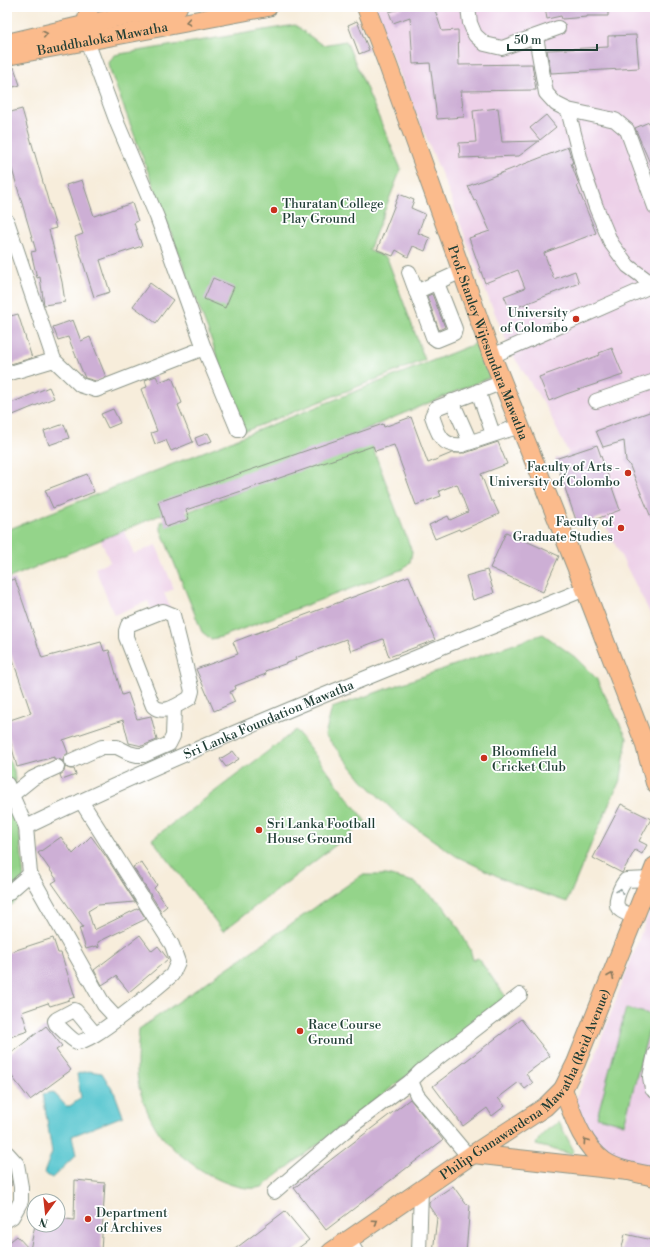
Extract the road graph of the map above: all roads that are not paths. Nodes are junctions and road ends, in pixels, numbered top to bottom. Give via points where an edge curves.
1 (89, 7) edge
2 (178, 7) edge
3 (268, 7) edge
4 (366, 7) edge
5 (468, 7) edge
6 (558, 28) dead end
7 (87, 33) junction
8 (536, 37) junction
9 (7, 43) edge
10 (7, 56) edge
11 (568, 110) junction
12 (653, 190) edge
13 (655, 207) edge
14 (7, 221) edge
15 (409, 272) dead end
16 (462, 272) junction
17 (437, 282) junction
18 (655, 285) edge
19 (416, 292) junction
20 (204, 348) junction
21 (492, 356) junction
22 (54, 360) junction
23 (7, 374) edge
24 (655, 381) edge
25 (503, 382) junction
26 (478, 391) junction
27 (452, 401) junction
28 (596, 401) dead end
29 (520, 426) junction
30 (238, 430) dead end
31 (493, 434) junction
32 (470, 442) junction
33 (585, 589) junction
34 (174, 707) junction
35 (650, 745) edge
36 (71, 761) dead end
37 (57, 767) dead end
38 (655, 783) edge
39 (10, 789) edge
40 (81, 801) junction
41 (26, 827) junction
42 (652, 872) edge
43 (30, 874) junction
44 (7, 894) edge
45 (520, 995) dead end
46 (117, 1019) junction
47 (95, 1034) dead end
48 (655, 1053) edge
49 (411, 1081) junction
50 (563, 1089) junction
51 (655, 1091) edge
52 (7, 1153) edge
53 (471, 1155) junction
54 (628, 1171) junction
55 (655, 1177) edge
56 (421, 1190) junction
57 (274, 1192) dead end
58 (7, 1220) edge
59 (353, 1246) edge
60 (331, 1252) edge
61 (419, 1252) edge

1 - 7 main road
2 - 7 main road, Bauddhaloka Mawatha via 114,18
3 -> 7 main road, Bauddhaloka Mawatha
4 - 16 main road, Prof. Stanley Wijesundara Mawatha
5 - 8 street via 474,35 485,44 502,48
6 - 8 street
9 -> 7 main road, Bauddhaloka Mawatha
7 - 10 main road, Bauddhaloka Mawatha
7 - 20 street via 118,125 157,217
8 - 11 street via 546,92 556,104
11 - 12 street via 615,120 627,130
11 - 18 street via 584,173 611,243 628,266
12 - 13 street
14 - 22 street
15 - 19 street
16 - 17 street
16 - 21 main road, Prof. Stanley Wijesundara Mawatha
17 - 19 street
17 - 19 street via 454,325 454,333 437,340 433,337
18 - 21 street
20 - 22 street via 96,390 80,385
20 - 30 street
21 - 25 main road, Prof. Stanley Wijesundara Mawatha
22 - 23 street
24 - 28 street
25 - 26 street
25 - 29 main road, Prof. Stanley Wijesundara Mawatha
26 - 27 street
26 - 31 street
27 - 32 street
27 - 32 street via 433,412 432,416 440,437 449,444
29 - 31 street
29 - 33 main road, Prof. Stanley Wijesundara Mawatha
31 - 32 street
33 - 35 main road, Prof. Stanley Wijesundara Mawatha
33 - 40 street, Sri Lanka Foundation Mawatha via 267,719
34 - 34 street via 158,710 153,706 126,637 128,625 163,611 173,615 192,691 190,698
34 - 36 street via 173,736 169,744 144,755 129,753 117,747 102,747
35 - 38 main road, Prof. Stanley Wijesundara Mawatha
37 - 39 street
39 - 41 street
40 - 41 street, Sri Lanka Foundation Mawatha
40 - 46 street via 172,945 178,962 172,975
41 - 43 street
50 -> 42 main road, Philip Gunawardena Mawatha (Reid Avenue)
43 - 44 street
43 - 46 street via 104,1005
45 - 49 street
46 - 47 street
48 - 51 street via 650,1077 652,1089
49 - 53 street via 417,1095
49 - 57 street via 345,1131
50 - 53 main road, Philip Gunawardena Mawatha (Reid Avenue) via 545,1107
54 -> 50 main road via 605,1162 593,1150 580,1132
52 - 58 street via 17,1164 21,1201
53 - 54 main road
53 - 56 main road, Philip Gunawardena Mawatha (Reid Avenue)
54 - 55 main road
59 -> 56 main road, Philip Gunawardena Mawatha (Reid Avenue)
56 - 61 street
59 - 60 main road, Philip Gunawardena Mawatha (Reid Avenue)

